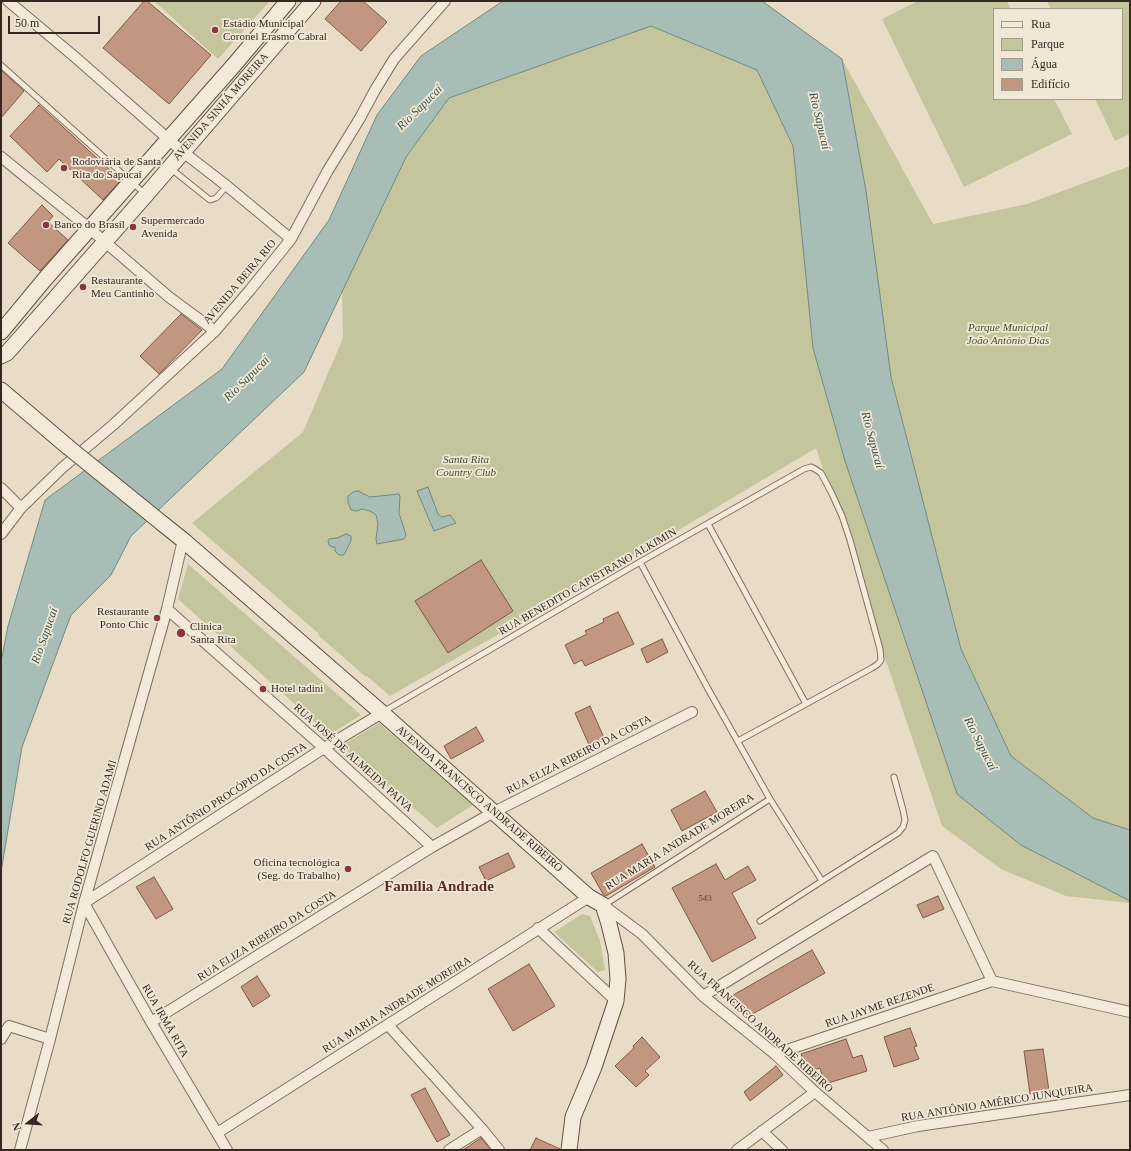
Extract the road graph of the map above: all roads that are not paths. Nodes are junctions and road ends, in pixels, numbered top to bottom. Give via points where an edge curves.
1 (8, 1) edge
2 (288, 1) edge
3 (313, 1) edge
4 (445, 1) edge
5 (1, 65) edge
6 (234, 65) junction
7 (248, 77) junction
8 (169, 139) junction
9 (183, 152) junction
10 (1, 158) edge
11 (169, 168) junction
12 (131, 181) junction
13 (227, 186) junction
14 (146, 195) junction
15 (90, 229) junction
16 (291, 239) junction
17 (104, 241) junction
18 (215, 331) junction
19 (1, 332) edge
20 (1, 356) edge
21 (1, 390) edge
22 (1, 488) edge
23 (21, 508) junction
24 (708, 524) junction
25 (1, 534) edge
26 (184, 540) junction
27 (640, 562) junction
28 (167, 609) junction
29 (806, 704) junction
30 (692, 712) dead end
31 (382, 713) junction
32 (738, 741) junction
33 (324, 748) junction
34 (894, 777) dead end
35 (770, 799) junction
36 (494, 812) junction
37 (432, 847) junction
38 (822, 881) junction
39 (589, 897) junction
40 (84, 903) junction
41 (603, 905) junction
42 (760, 921) dead end
43 (538, 928) junction
44 (992, 981) junction
45 (703, 996) junction
46 (616, 1002) junction
47 (1130, 1012) edge
48 (151, 1022) junction
49 (388, 1025) junction
50 (1, 1039) edge
51 (50, 1039) junction
52 (776, 1054) junction
53 (815, 1092) junction
54 (1130, 1095) edge
55 (482, 1129) junction
56 (762, 1131) junction
57 (217, 1133) junction
58 (868, 1137) junction
59 (20, 1150) edge
60 (227, 1150) edge
61 (449, 1150) edge
62 (499, 1150) edge
63 (569, 1150) edge
64 (737, 1150) edge
65 (782, 1150) edge
66 (883, 1150) edge

1 - 8 street
2 - 6 main road, AVENIDA SINHÁ MOREIRA
3 - 7 main road, AVENIDA SINHÁ MOREIRA
4 - 16 street, AVENIDA BEIRA RIO via 390,65
5 - 12 lane
6 - 7 street
6 - 8 main road, AVENIDA SINHÁ MOREIRA
7 - 9 main road, AVENIDA SINHÁ MOREIRA
8 - 9 street
8 - 12 main road, AVENIDA SINHÁ MOREIRA
9 - 11 main road, AVENIDA SINHÁ MOREIRA
9 - 13 street
10 - 15 street
11 - 13 lane via 210,200 216,198
11 - 14 main road, AVENIDA SINHÁ MOREIRA
12 - 14 lane
12 - 15 main road, AVENIDA SINHÁ MOREIRA
13 - 16 street
14 - 17 main road, AVENIDA SINHÁ MOREIRA
15 - 17 street
15 - 19 main road, AVENIDA SINHÁ MOREIRA
16 - 18 street, AVENIDA BEIRA RIO
17 - 18 street via 169,297
17 - 20 main road, AVENIDA SINHÁ MOREIRA via 7,353
18 - 23 street, AVENIDA BEIRA RIO
21 - 26 main road, AVENIDA FRANCISCO ANDRADE RIBEIRO, bridge
22 - 23 street
23 - 25 street, AVENIDA BEIRA RIO
24 - 27 lane, RUA BENEDITO CAPISTRANO ALKIMIN
24 - 29 lane
24 - 29 lane, RUA BENEDITO CAPISTRANO ALKIMIN via 804,468 810,467 821,473 850,540 881,660
26 - 28 street, RUA RODOLFO GUERINO ADAMI
26 - 31 main road, AVENIDA FRANCISCO ANDRADE RIBEIRO
27 - 31 lane, RUA BENEDITO CAPISTRANO ALKIMIN
27 - 32 lane
28 - 33 street, RUA JOSÉ DE ALMEIDA PAIVA
28 - 40 street, RUA RODOLFO GUERINO ADAMI
29 - 32 lane
30 - 36 street, RUA ELIZA RIBEIRO DA COSTA
31 - 33 street, RUA ANTÔNIO PROCÓPIO DA COSTA
31 - 36 main road, AVENIDA FRANCISCO ANDRADE RIBEIRO
32 - 35 lane
33 - 37 street, RUA JOSÉ DE ALMEIDA PAIVA
33 - 40 street, RUA ANTÔNIO PROCÓPIO DA COSTA
34 - 38 lane via 904,810 903,827 898,833
35 - 38 lane
35 - 41 lane, RUA MARIA ANDRADE MOREIRA
36 - 37 street, RUA ELIZA RIBEIRO DA COSTA
36 - 39 main road, AVENIDA FRANCISCO ANDRADE RIBEIRO
37 - 48 street, RUA ELIZA RIBEIRO DA COSTA
38 - 42 lane
39 - 41 main road, AVENIDA FRANCISCO ANDRADE RIBEIRO
39 - 43 street, RUA MARIA ANDRADE MOREIRA
40 - 48 street, RUA IRMÃ RITA
40 - 51 street, RUA RODOLFO GUERINO ADAMI
41 - 45 street, RUA FRANCISCO ANDRADE RIBEIRO via 642,934
41 - 46 main road via 616,953
43 - 46 street
43 - 49 street, RUA MARIA ANDRADE MOREIRA
44 - 45 street via 933,856
44 - 47 street
44 - 52 street, RUA JAYME REZENDE
45 - 52 street, RUA FRANCISCO ANDRADE RIBEIRO
46 - 63 main road via 594,1067 573,1117
48 - 57 street, RUA IRMÃ RITA
49 - 55 street
49 - 57 street, RUA MARIA ANDRADE MOREIRA
50 - 51 street via 9,1026
51 - 59 street, RUA RODOLFO GUERINO ADAMI
52 - 53 street, RUA FRANCISCO ANDRADE RIBEIRO
53 - 56 street
53 - 58 street, RUA FRANCISCO ANDRADE RIBEIRO
54 - 58 street, RUA ANTÔNIO AMÉRICO JUNQUEIRA via 918,1126
55 - 61 street
55 - 62 street
56 - 64 street
56 - 65 street
57 - 60 street, RUA IRMÃ RITA
58 - 66 street, RUA FRANCISCO ANDRADE RIBEIRO

